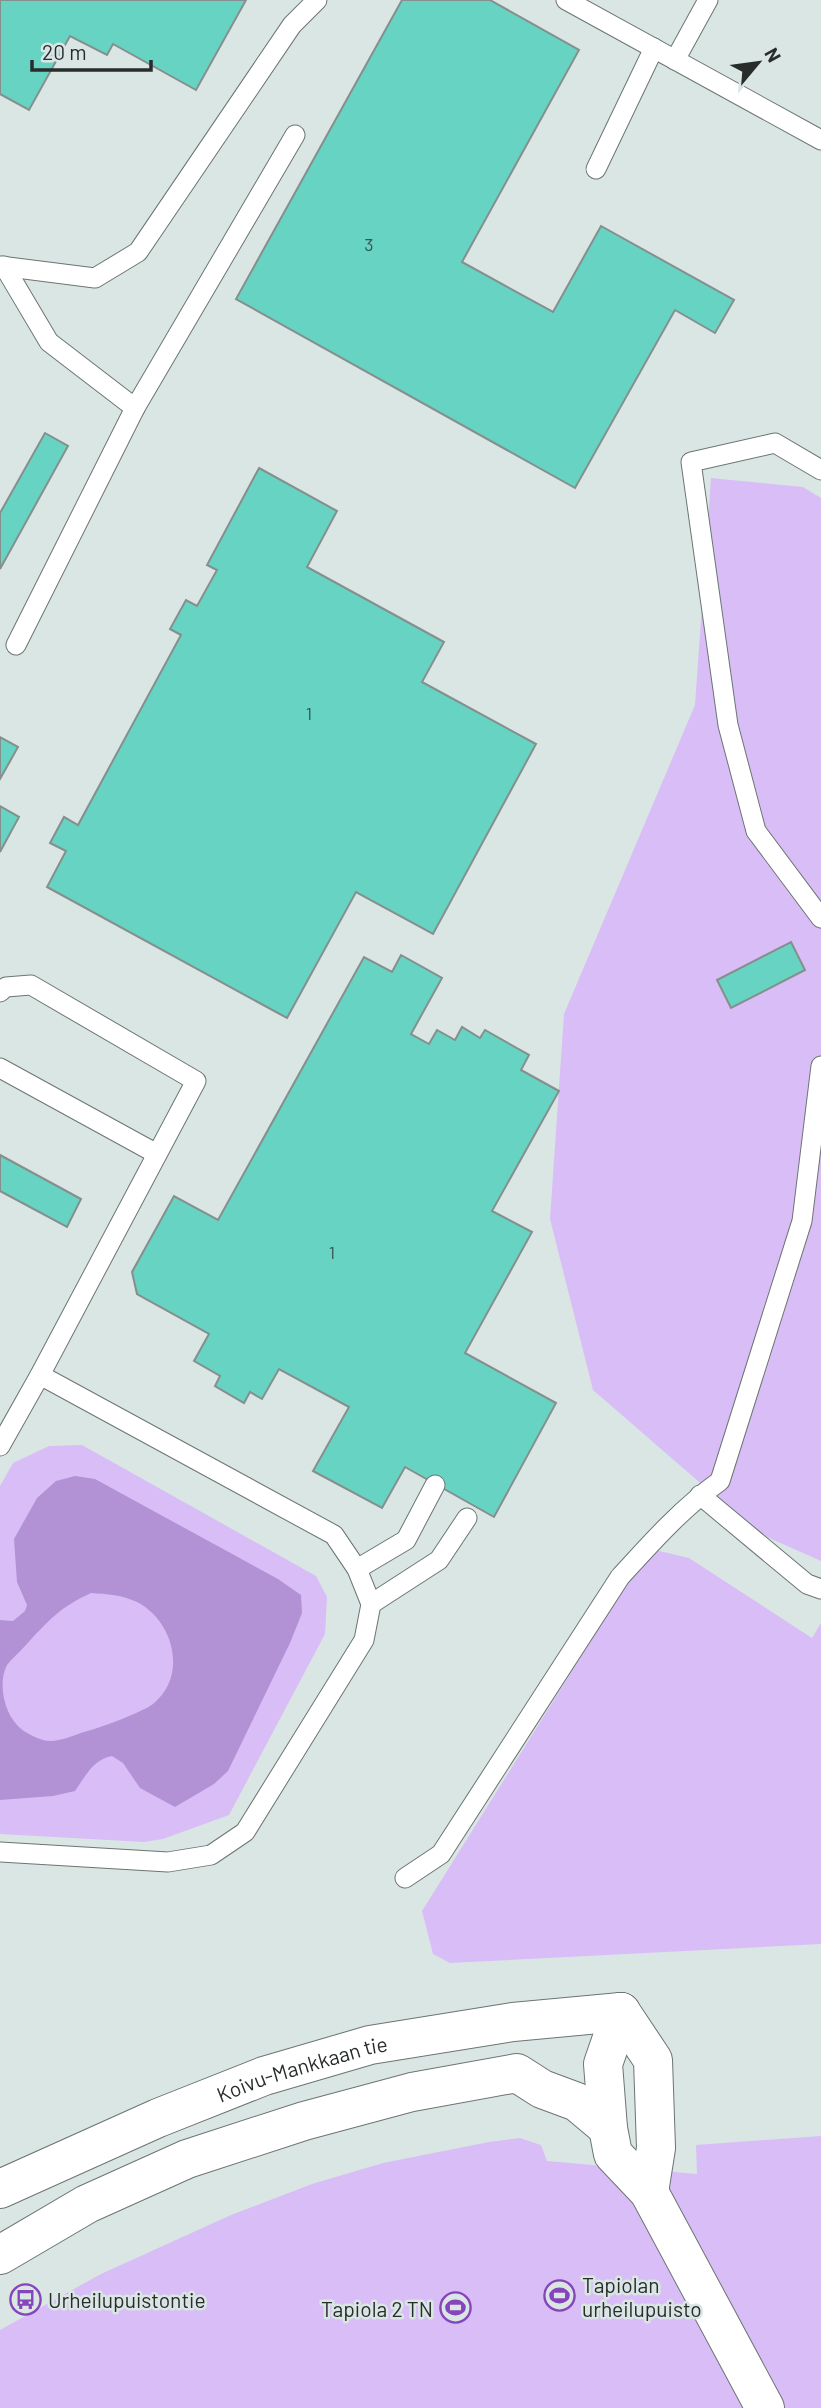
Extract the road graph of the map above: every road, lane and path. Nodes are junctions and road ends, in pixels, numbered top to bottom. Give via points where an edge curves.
1 (317, 0) edge
2 (566, 0) edge
3 (708, 0) edge
4 (654, 48) junction
5 (675, 60) junction
6 (295, 135) dead end
7 (821, 140) edge
8 (596, 169) dead end
9 (2, 266) edge
10 (135, 408) junction
11 (821, 470) edge
12 (16, 645) dead end
13 (821, 918) edge
14 (0, 992) edge
15 (821, 1066) edge
16 (0, 1068) edge
17 (157, 1154) junction
18 (40, 1375) junction
19 (0, 1446) edge
20 (435, 1485) dead end
21 (700, 1495) junction
22 (467, 1518) dead end
23 (357, 1569) junction
24 (821, 1589) edge
25 (370, 1604) junction
26 (0, 1853) edge
27 (405, 1878) dead end
28 (621, 2012) junction
29 (608, 2128) junction
30 (0, 2189) edge
31 (649, 2192) junction
32 (0, 2255) edge
33 (765, 2408) edge

1 - 9 lane via 292,26 138,252 95,278
2 - 4 lane
3 - 5 lane
4 - 5 lane
4 - 8 lane
5 - 7 lane
6 - 10 lane
9 - 10 lane via 48,342
10 - 12 lane
11 - 13 lane via 775,443 691,461 728,725 756,831
14 - 17 lane via 6,987 31,985 196,1081
15 - 21 lane via 803,1221 720,1481
16 - 17 lane
17 - 18 lane
18 - 19 lane
18 - 23 lane via 334,1535
20 - 23 lane via 406,1540
21 - 24 lane via 807,1584
21 - 27 lane via 620,1577 441,1854
22 - 25 lane via 439,1560
23 - 25 lane
25 - 26 lane via 364,1640 245,1832 211,1855 168,1862
28 - 29 main road via 603,2063
28 - 30 main road, Koivu-Mankkaan tie via 513,2022 370,2045 252,2080
28 - 31 main road via 653,2060 656,2148
29 - 31 main road via 613,2154
29 - 32 main road via 578,2102 541,2089 517,2073 412,2092 187,2159 87,2204
31 - 33 main road

